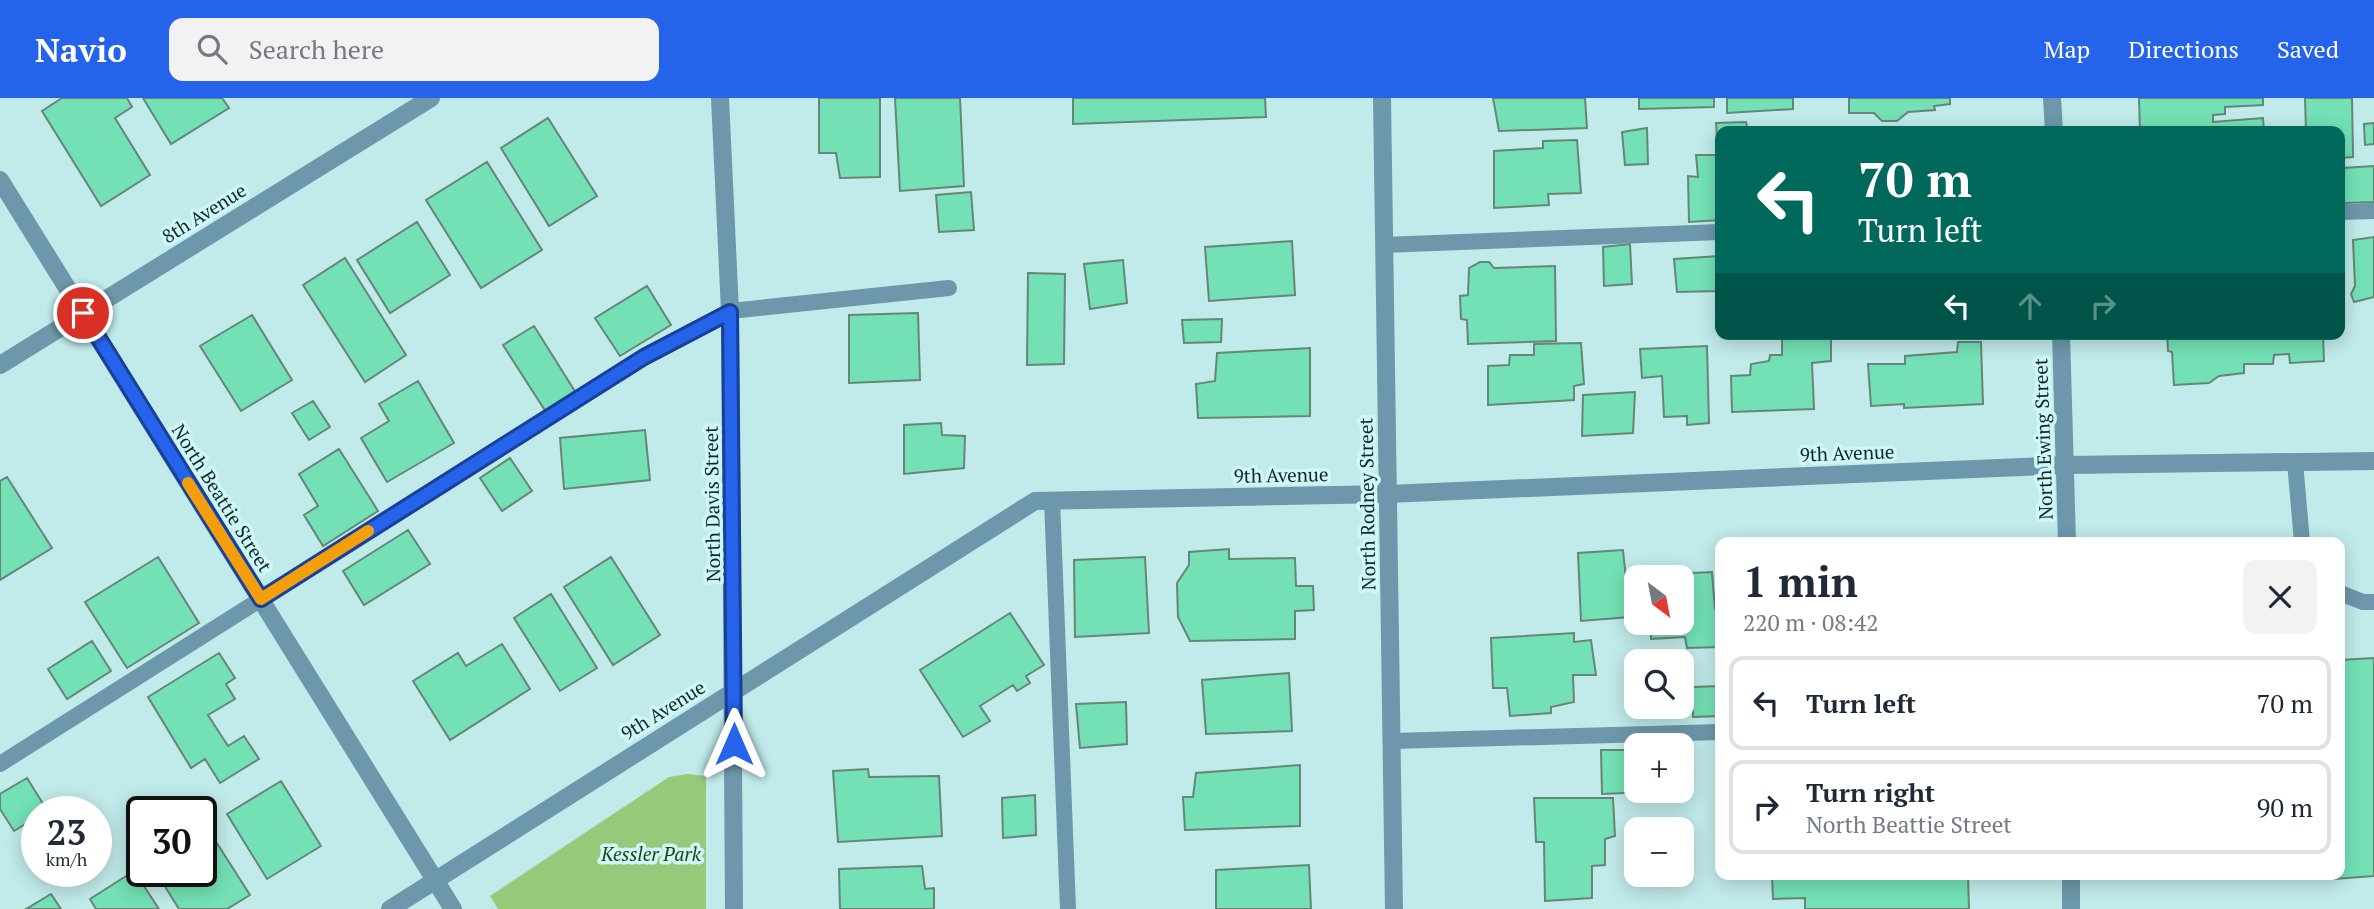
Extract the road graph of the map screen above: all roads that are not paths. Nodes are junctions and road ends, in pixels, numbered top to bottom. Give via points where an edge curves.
1 (431, 98) edge
2 (720, 98) edge
3 (1382, 98) edge
4 (2053, 98) edge
5 (2054, 126) edge
6 (0, 180) edge
7 (2374, 211) edge
8 (2345, 212) edge
9 (1715, 232) edge
10 (1384, 245) junction
11 (949, 288) dead end
12 (730, 312) junction
13 (83, 313) junction
14 (2061, 340) edge
15 (0, 365) edge
16 (2374, 461) edge
17 (2295, 462) junction
18 (2067, 465) junction
19 (1388, 494) junction
20 (1052, 500) junction
21 (2067, 537) edge
22 (2302, 537) edge
23 (2345, 595) edge
24 (261, 599) junction
25 (2374, 602) edge
26 (735, 690) junction
27 (1715, 732) edge
28 (1392, 741) junction
29 (0, 764) edge
30 (435, 880) junction
31 (2071, 880) edge
32 (390, 909) edge
33 (453, 909) edge
34 (734, 909) edge
35 (1068, 909) edge
36 (1394, 909) edge
37 (2071, 909) edge

1 - 13 street, 8th Avenue
2 - 12 street, North Davis Street
3 - 10 street, North Rodney Street
4 - 5 street
6 - 13 street, North Beattie Street
7 - 8 lane
9 - 10 lane
10 - 19 street, North Rodney Street
11 - 12 lane
12 - 24 lane via 644,357
12 - 26 street, North Davis Street
13 - 15 street, 8th Avenue
13 - 24 street, North Beattie Street
14 - 18 street, North Ewing Street
16 - 17 street, 9th Avenue
17 - 18 street, 9th Avenue
17 - 22 lane
18 - 19 street, 9th Avenue
18 - 21 street, North Ewing Street
19 - 20 street, 9th Avenue
19 - 28 street, North Rodney Street
20 - 26 street, 9th Avenue via 1035,501
20 - 35 lane
23 - 25 lane
24 - 29 lane
24 - 30 street, North Beattie Street
26 - 30 street, 9th Avenue
26 - 34 street, North Davis Street
27 - 28 lane
28 - 36 street, North Rodney Street
30 - 32 street, 9th Avenue
30 - 33 street, North Beattie Street
31 - 37 street

